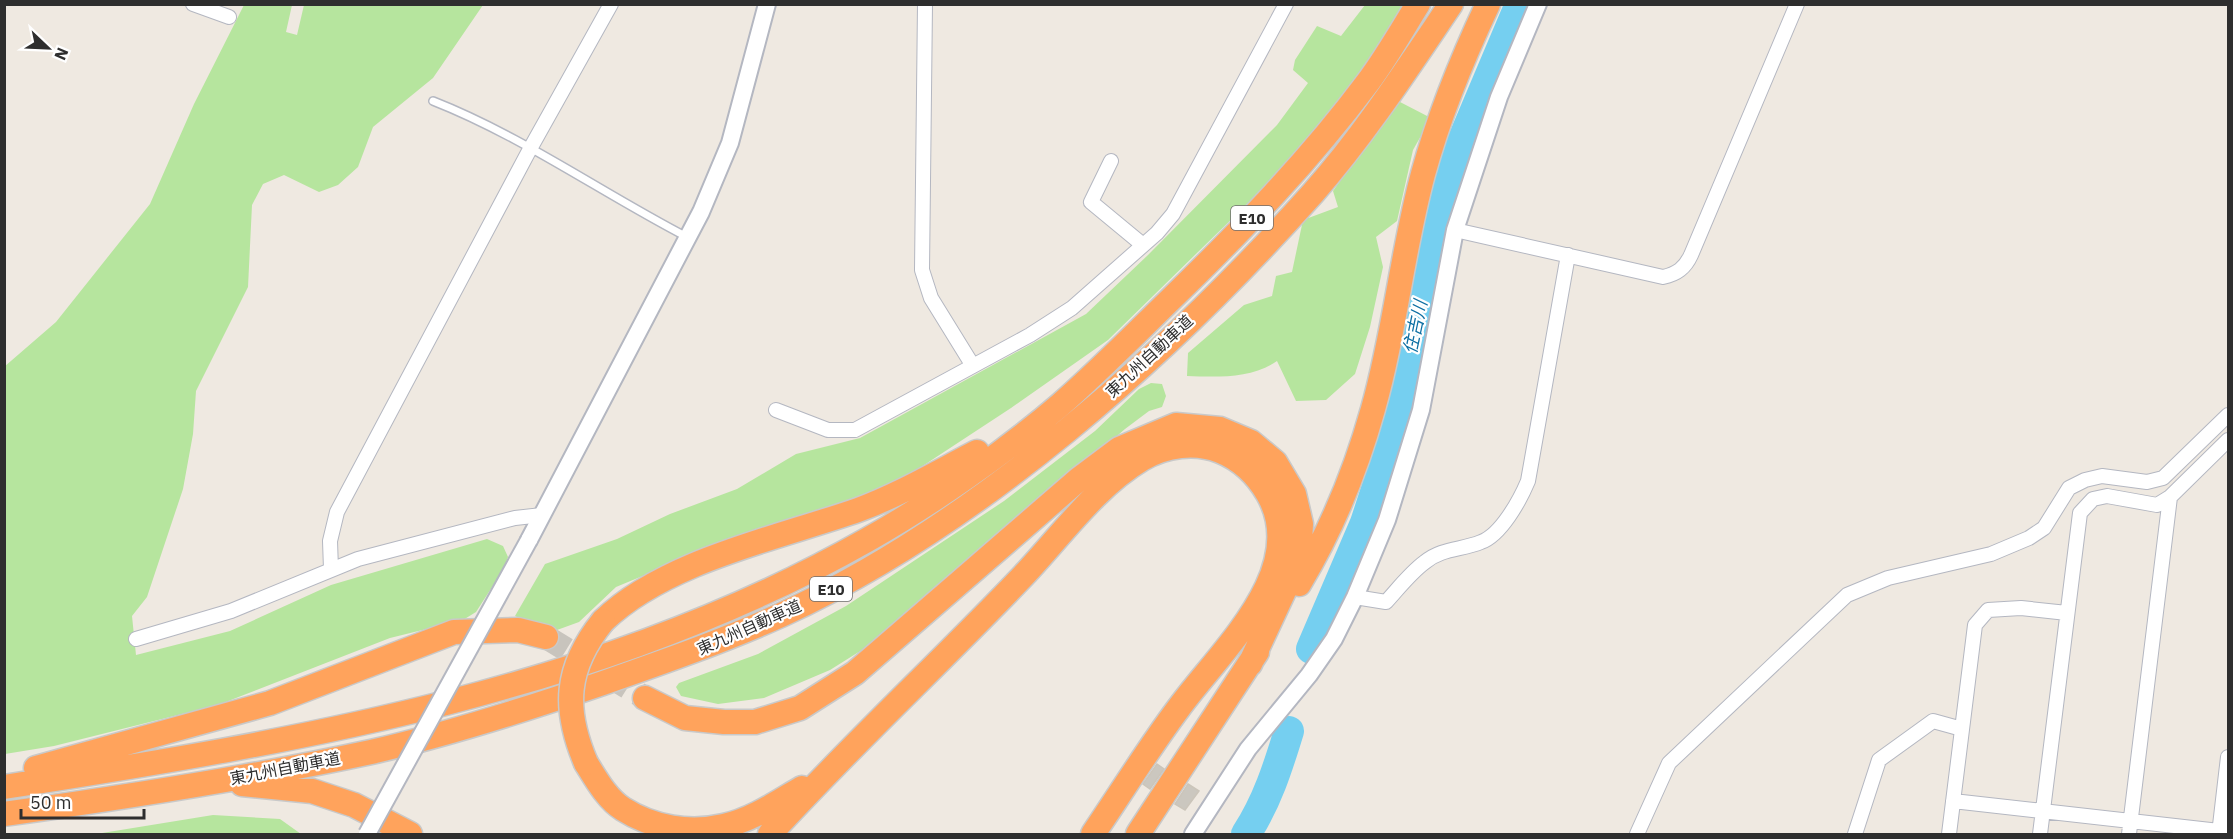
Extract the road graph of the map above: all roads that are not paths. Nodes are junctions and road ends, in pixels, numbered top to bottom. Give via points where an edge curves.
1 (193, 4) edge
2 (611, 4) edge
3 (767, 4) edge
4 (925, 4) edge
5 (1286, 4) edge
6 (1418, 4) edge
7 (1450, 4) edge
8 (1488, 4) edge
9 (1538, 4) edge
10 (1797, 4) edge
11 (229, 17) dead end
12 (433, 101) dead end
13 (530, 150) junction
14 (1111, 162) dead end
15 (1455, 230) junction
16 (688, 237) junction
17 (1143, 245) junction
18 (1568, 255) junction
19 (973, 366) junction
20 (1058, 406) junction
21 (776, 410) dead end
22 (2229, 415) edge
23 (2229, 440) edge
24 (2170, 497) junction
25 (542, 515) junction
26 (331, 569) junction
27 (1355, 597) junction
28 (2067, 613) junction
29 (546, 637) tunnel mouth
30 (136, 639) dead end
31 (1250, 664) junction
32 (645, 698) tunnel mouth
33 (1962, 729) junction
34 (2229, 757) edge
35 (4, 776) edge
36 (822, 776) junction
37 (210, 782) junction
38 (4, 787) edge
39 (1953, 801) junction
40 (2043, 810) junction
41 (4, 814) edge
42 (2129, 827) edge
43 (2222, 832) edge
44 (367, 834) edge
45 (410, 834) edge
46 (770, 834) edge
47 (1093, 834) edge
48 (1138, 834) edge
49 (1193, 834) edge
50 (1637, 834) edge
51 (1855, 834) edge
52 (1949, 834) edge
53 (2040, 834) edge

1 - 11 street
2 - 13 street
3 - 16 street via 730,143
4 - 19 street via 922,270 931,298
5 - 17 street via 1173,214
6 - 20 highway, 東九州自動車道 / E10 via 1369,81 1296,169 1232,240
7 - 37 highway, 東九州自動車道 / E10 via 1396,86 1315,191 1180,329 1077,422 971,502 877,565 783,614 696,650 548,702 374,751
8 - 31 highway via 1447,102 1423,174 1374,408 1347,490 1314,558
9 - 15 street via 1499,97
10 - 18 street via 1686,266 1663,277
12 - 13 lane via 480,121
13 - 16 lane
13 - 26 street via 337,512 330,541
14 - 17 street via 1091,202
15 - 18 street
15 - 27 street via 1412,441 1387,520
16 - 25 street
17 - 19 street via 1072,308
18 - 27 street via 1528,481 1520,500 1491,536 1425,561 1386,602
19 - 21 street via 855,430 828,430
20 - 36 highway, bridge via 982,450 861,508 670,576 632,597 603,621 581,654 572,683 572,725 586,763 621,809 658,825 694,831 726,826
20 - 38 highway, 東九州自動車道 / E10 via 953,484 869,539 755,597 659,637 477,695 330,731
22 - 50 street via 2163,478 2147,482 2102,476 2085,480 2069,489 2044,528 2029,538 1991,554 1888,578 1846,595 1669,763
23 - 24 street
24 - 28 street via 2157,505 2107,496 2093,499 2080,513
24 - 42 street
25 - 26 street via 515,518
25 - 44 street, bridge
26 - 30 street via 231,611
27 - 49 street via 1322,657 1264,728
28 - 33 street via 2021,608 1988,610 1975,625
28 - 40 street
29 - 35 highway via 518,630 454,632 270,704
31 - 32 highway via 1299,559 1301,524 1294,494 1275,462 1251,442 1220,429 1176,425 1119,449 1079,479 855,673 800,708 755,723 724,722 685,718
31 - 48 highway
33 - 39 street
33 - 51 street via 1933,721 1879,760
34 - 43 street
36 - 46 highway
36 - 47 highway via 1023,577 1118,476 1146,456 1168,449 1213,448 1237,460 1257,477 1273,503 1279,533 1275,567 1253,614 1177,710
37 - 41 highway, 東九州自動車道 / E10
37 - 45 highway via 312,791 354,805
39 - 40 street
39 - 52 street
40 - 42 street
40 - 53 street
42 - 43 street

